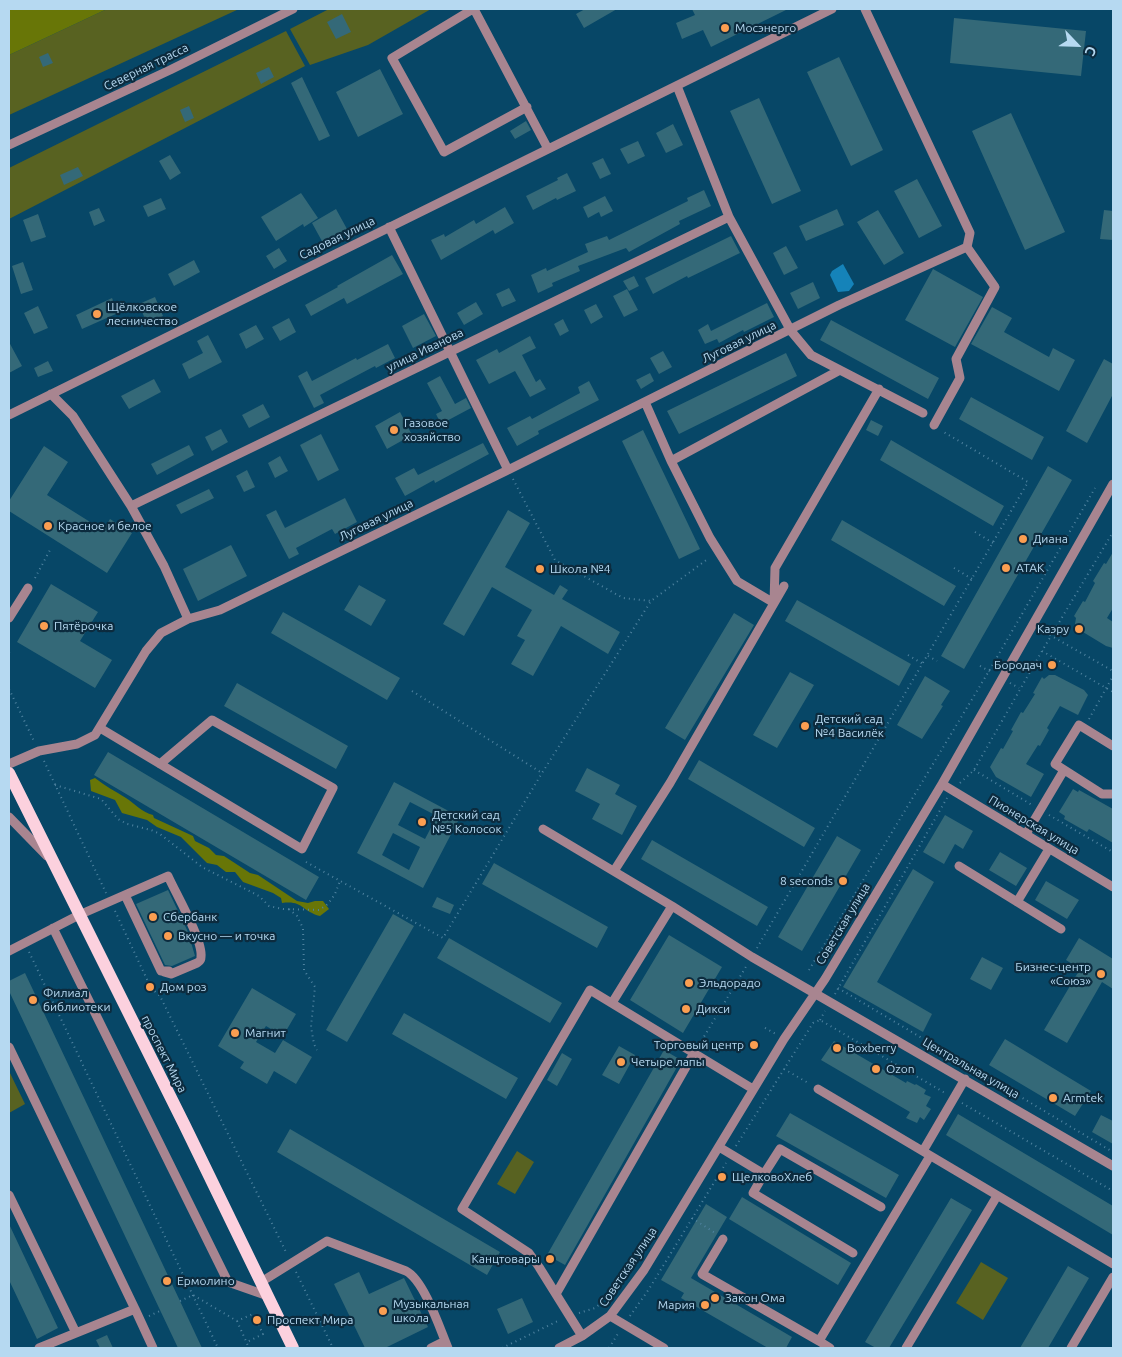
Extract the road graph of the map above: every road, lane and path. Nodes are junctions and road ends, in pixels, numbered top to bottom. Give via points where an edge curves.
1 (293, 9) edge
2 (474, 9) edge
3 (832, 9) edge
4 (865, 9) edge
5 (677, 86) junction
6 (527, 107) junction
7 (9, 146) edge
8 (548, 149) junction
9 (729, 217) junction
10 (389, 226) junction
11 (967, 247) junction
12 (791, 331) junction
13 (449, 352) junction
14 (840, 370) junction
15 (879, 390) junction
16 (51, 394) junction
17 (645, 402) junction
18 (923, 412) dead end
19 (9, 415) edge
20 (934, 425) joint
21 (671, 461) junction
22 (508, 470) junction
23 (1113, 484) edge
24 (1095, 488) dead end
25 (131, 506) junction
26 (975, 532) dead end
27 (1113, 532) edge
28 (993, 543) junction
29 (50, 550) dead end
30 (718, 551) junction
31 (954, 568) dead end
32 (34, 578) dead end
33 (972, 579) junction
34 (784, 586) dead end
35 (28, 588) dead end
36 (651, 601) junction
37 (774, 603) junction
38 (9, 618) edge
39 (188, 619) junction
40 (1032, 625) junction
41 (1051, 636) junction
42 (1042, 651) junction
43 (908, 655) dead end
44 (927, 656) junction
45 (937, 661) dead end
46 (922, 664) junction
47 (1113, 671) edge
48 (1113, 676) edge
49 (1106, 688) junction
50 (9, 690) edge
51 (412, 691) dead end
52 (1113, 692) edge
53 (100, 728) junction
54 (1084, 728) junction
55 (1113, 746) edge
56 (39, 751) junction
57 (9, 764) edge
58 (160, 764) junction
59 (1064, 770) junction
60 (9, 773) edge
61 (542, 773) junction
62 (942, 784) junction
63 (55, 785) junction
64 (952, 790) junction
65 (1113, 794) edge
66 (9, 817) edge
67 (543, 829) dead end
68 (1026, 834) junction
69 (1050, 849) junction
70 (53, 862) junction
71 (306, 862) dead end
72 (959, 866) dead end
73 (614, 871) junction
74 (340, 881) junction
75 (1113, 887) edge
76 (125, 895) junction
77 (110, 901) junction
78 (1017, 902) junction
79 (672, 906) junction
80 (289, 909) junction
81 (79, 915) junction
82 (54, 928) junction
83 (1061, 929) dead end
84 (25, 943) junction
85 (9, 951) edge
86 (752, 957) junction
87 (810, 970) dead end
88 (838, 988) junction
89 (816, 993) junction
90 (830, 1002) junction
91 (612, 1003) junction
92 (820, 1020) junction
93 (9, 1047) edge
94 (317, 1050) dead end
95 (694, 1053) junction
96 (784, 1069) junction
97 (965, 1079) junction
98 (753, 1089) junction
99 (818, 1089) joint
100 (954, 1098) junction
101 (719, 1146) junction
102 (1113, 1152) edge
103 (926, 1153) junction
104 (732, 1154) junction
105 (1113, 1166) edge
106 (764, 1174) junction
107 (1113, 1191) edge
108 (9, 1195) edge
109 (998, 1196) junction
110 (881, 1207) dead end
111 (692, 1218) junction
112 (724, 1239) joint
113 (853, 1253) dead end
114 (292, 1263) junction
115 (1113, 1264) edge
116 (1113, 1277) edge
117 (261, 1282) junction
118 (556, 1294) junction
119 (193, 1295) junction
120 (268, 1296) junction
121 (605, 1300) dead end
122 (180, 1302) dead end
123 (135, 1309) junction
124 (570, 1315) junction
125 (610, 1316) junction
126 (237, 1321) junction
127 (624, 1325) junction
128 (76, 1333) junction
129 (582, 1336) junction
130 (247, 1342) junction
131 (819, 1342) junction
132 (447, 1345) edge
133 (39, 1348) edge
134 (153, 1348) edge
135 (218, 1348) edge
136 (249, 1348) edge
137 (293, 1348) edge
138 (334, 1348) edge
139 (431, 1348) edge
140 (502, 1348) edge
141 (559, 1348) edge
142 (609, 1348) edge
143 (664, 1348) edge
144 (830, 1348) edge
145 (906, 1348) edge
146 (1071, 1348) edge

1 - 7 street, Северная трасса
2 - 6 street
2 - 6 street via 392,58 444,152
3 - 5 street, Садовая улица
4 - 11 street via 970,233
5 - 8 street, Садовая улица
5 - 9 street
6 - 8 street
8 - 10 street, Садовая улица
9 - 12 street
9 - 13 street, улица Иванова
10 - 13 street
10 - 16 street, Садовая улица
11 - 12 street, Луговая улица via 839,305
11 - 20 street via 995,288 956,359 960,378
12 - 14 street via 811,355
12 - 17 street, Луговая улица
13 - 22 street
13 - 25 street, улица Иванова
14 - 15 street
14 - 21 street
15 - 18 street
15 - 37 street via 775,568
16 - 19 street, Садовая улица
16 - 25 street via 73,416
17 - 21 street
17 - 22 street, Луговая улица
20 - 28 path via 1028,482
21 - 30 street
22 - 36 path via 555,560 623,598
22 - 39 street, Луговая улица via 220,610
23 - 40 street, Советская улица
24 - 87 path
25 - 39 street
26 - 28 path
27 - 41 path
28 - 33 path
29 - 32 path
30 - 36 path
30 - 37 street via 737,581
31 - 33 path
33 - 44 path
34 - 37 street
35 - 38 street
36 - 61 path
37 - 73 street via 670,783
39 - 53 street, Луговая улица via 161,634 146,651
40 - 41 path
40 - 62 street, Советская улица
41 - 42 path
41 - 47 path
42 - 49 path
42 - 64 path via 974,770
43 - 46 path
44 - 45 path
44 - 46 path
46 - 86 path
48 - 49 path
49 - 52 path
49 - 54 path
50 - 56 path
51 - 61 path
53 - 56 street, Луговая улица via 95,735 77,744
53 - 58 street
54 - 55 street
54 - 59 street via 1079,724 1055,764
56 - 57 street, Луговая улица
56 - 63 path
58 - 58 street via 302,849 333,788 212,720
59 - 65 street via 1102,794
59 - 68 street
60 - 70 main road, проспект Мира
61 - 74 path via 443,938
62 - 64 street, Пионерская улица
62 - 89 street, Советская улица
63 - 77 path
63 - 80 path via 101,799 118,819 160,834 202,867 259,896 269,906
64 - 68 street, Пионерская улица
64 - 88 path
66 - 70 street
67 - 73 street, Центральная улица
68 - 69 street, Пионерская улица
69 - 75 street, Пионерская улица
69 - 78 street
70 - 81 main road, проспект Мира
71 - 74 path
72 - 78 street
73 - 79 street, Центральная улица
74 - 80 path via 336,894 319,910
76 - 76 street via 161,971 199,958 201,952 197,937 168,876
76 - 77 street
77 - 81 street
77 - 114 path
78 - 83 street
79 - 86 street, Центральная улица
79 - 91 street
80 - 94 path via 303,928 304,970 314,987 312,1027
81 - 82 street
81 - 117 main road, проспект Мира
82 - 84 street
82 - 120 street via 228,1282
84 - 85 street
84 - 119 path
86 - 89 street, Центральная улица
86 - 95 path
88 - 90 path
88 - 102 path
89 - 90 street, Центральная улица
89 - 98 street, Советская улица
90 - 92 path
90 - 97 street, Центральная улица
91 - 95 street
91 - 118 street via 590,990 462,1209 529,1254
92 - 96 path via 813,1023
92 - 100 path
93 - 123 street
95 - 98 street
95 - 118 street
96 - 99 path
96 - 104 path
97 - 100 street
97 - 105 street, Центральная улица
98 - 101 street, Советская улица
99 - 103 street
100 - 103 street
100 - 107 path
101 - 104 street
101 - 125 street, Советская улица via 644,1270
103 - 109 street
103 - 131 street
104 - 106 street
104 - 111 path
106 - 110 street via 780,1148
106 - 113 street via 753,1193
108 - 128 street
109 - 115 street
109 - 145 street
111 - 112 path
111 - 127 path
112 - 131 street via 702,1274
114 - 117 street
114 - 132 street via 327,1241 406,1271 415,1277 424,1292
114 - 138 path
116 - 146 street
117 - 120 main road, проспект Мира
118 - 124 street
119 - 122 path
119 - 126 path
119 - 135 path
120 - 137 main road, проспект Мира
121 - 124 path via 595,1308
123 - 128 street
123 - 134 street
124 - 129 street
124 - 140 path
125 - 127 street
125 - 129 street, Советская улица
126 - 130 path
126 - 130 path via 253,1314 263,1334
127 - 142 path
127 - 143 street
128 - 133 street
129 - 141 street, Советская улица
130 - 136 path
131 - 144 street
132 - 139 street

